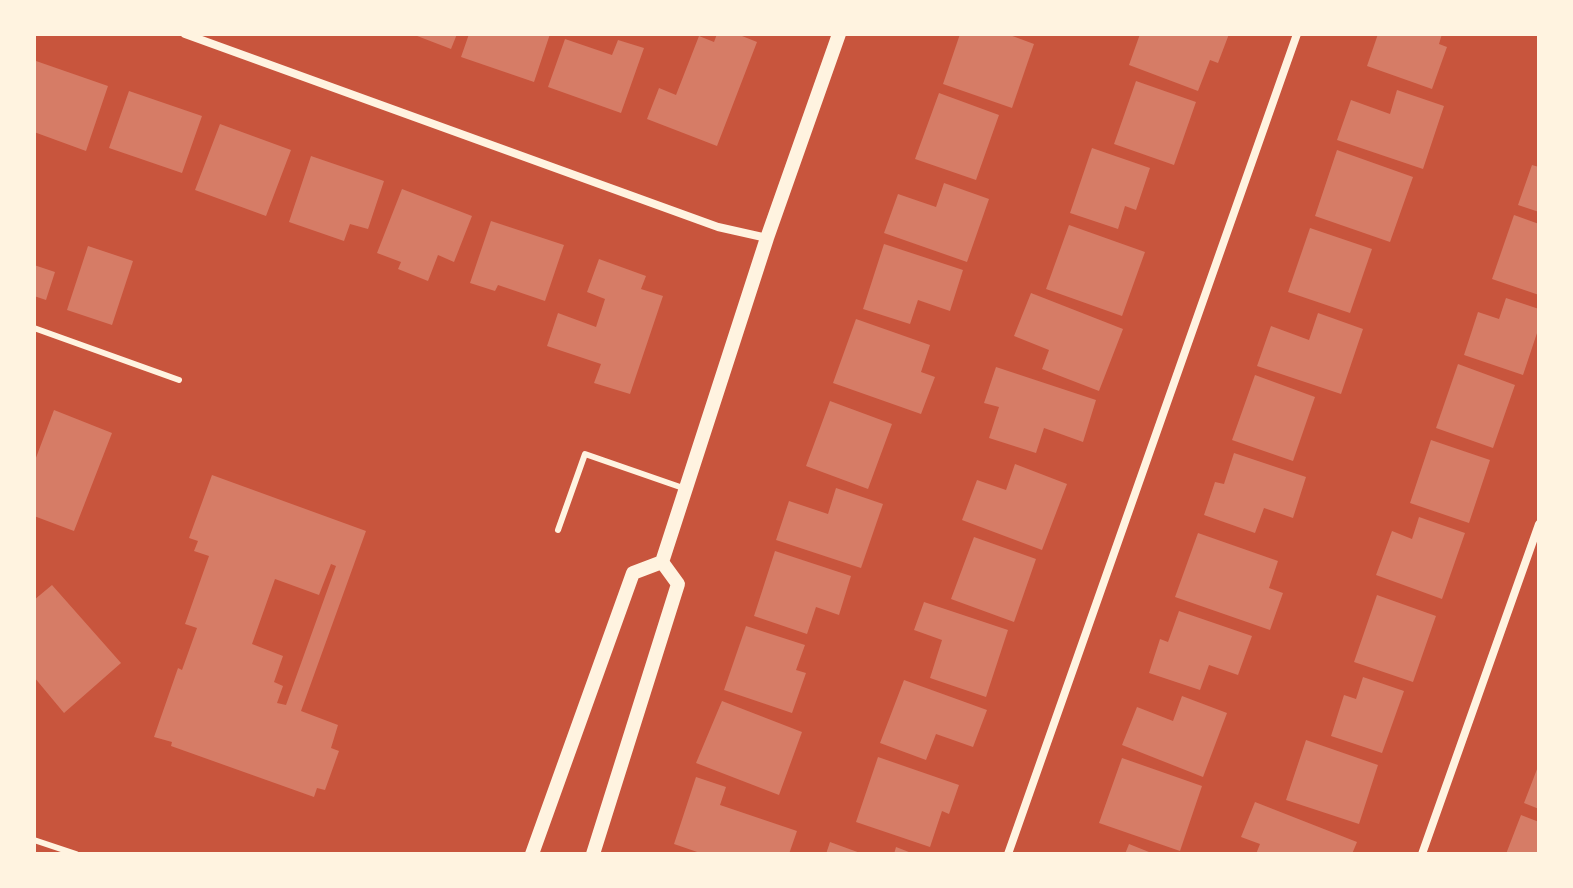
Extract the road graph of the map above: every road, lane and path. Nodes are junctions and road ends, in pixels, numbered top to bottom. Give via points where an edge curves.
1 (185, 34) edge
2 (839, 34) edge
3 (1297, 34) edge
4 (767, 238) junction
5 (34, 328) edge
6 (179, 380) dead end
7 (686, 489) junction
8 (1539, 524) edge
9 (558, 530) dead end
10 (662, 562) junction
11 (34, 840) edge
12 (76, 854) edge
13 (532, 854) edge
14 (593, 854) edge
15 (1008, 854) edge
16 (1422, 854) edge

1 - 4 street via 718,227
2 - 4 street
3 - 15 street
4 - 7 street
5 - 6 lane
7 - 9 lane via 585,454
7 - 10 street
8 - 16 street
10 - 13 street via 633,573
10 - 14 street via 678,584
11 - 12 lane

